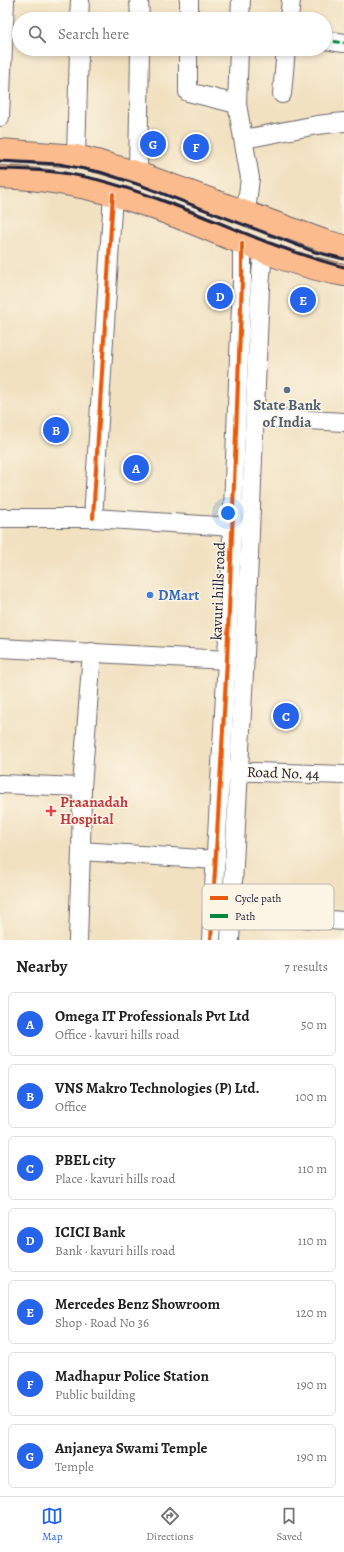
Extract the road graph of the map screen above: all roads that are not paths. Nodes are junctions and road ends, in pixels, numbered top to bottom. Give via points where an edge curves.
1 (5, 0) edge
2 (80, 0) edge
3 (139, 0) edge
4 (189, 0) edge
5 (241, 0) edge
6 (291, 0) edge
7 (79, 12) edge
8 (140, 12) edge
9 (189, 12) edge
10 (240, 12) edge
11 (290, 12) edge
12 (332, 41) edge
13 (344, 43) edge
14 (79, 56) edge
15 (140, 56) edge
16 (188, 56) edge
17 (239, 56) edge
18 (285, 56) edge
19 (282, 94) dead end
20 (237, 104) junction
21 (0, 117) edge
22 (344, 122) edge
23 (244, 139) junction
24 (0, 150) edge
25 (76, 156) junction
26 (138, 173) junction
27 (0, 177) edge
28 (113, 194) junction
29 (246, 212) junction
30 (242, 243) junction
31 (344, 246) edge
32 (263, 252) junction
33 (344, 275) edge
34 (242, 295) junction
35 (260, 295) junction
36 (255, 417) junction
37 (344, 422) edge
38 (0, 518) edge
39 (93, 518) junction
40 (233, 527) junction
41 (0, 648) edge
42 (92, 652) junction
43 (228, 660) junction
44 (230, 771) junction
45 (344, 775) edge
46 (0, 784) edge
47 (82, 787) junction
48 (81, 852) junction
49 (216, 860) junction
50 (214, 884) edge
51 (232, 884) edge
52 (334, 920) edge
53 (344, 921) edge
54 (212, 930) edge
55 (231, 930) edge
56 (78, 940) edge
57 (211, 940) edge
58 (230, 940) edge

1 - 21 street
2 - 7 street
3 - 8 street
4 - 9 street
5 - 10 street
6 - 11 street
12 - 13 street
14 - 25 street
15 - 26 street
16 - 20 street via 188,92
17 - 20 street
18 - 19 street
20 - 23 street
22 - 23 street
23 - 29 street via 250,178
24 - 25 main road
25 - 26 main road
26 - 29 main road
27 - 28 main road via 64,182
28 - 30 main road
28 - 39 street
29 - 31 main road
30 - 32 main road
30 - 34 street, kavuri hills road
32 - 33 main road via 318,271
32 - 35 street, kavuri hills road
34 - 35 street
34 - 40 street, kavuri hills road
35 - 36 street, kavuri hills road
36 - 37 street
36 - 44 street, kavuri hills road
38 - 39 street
39 - 40 street
40 - 43 street, kavuri hills road
41 - 42 street, kavuri hills road
42 - 43 street, kavuri hills road
42 - 47 street
43 - 44 street, kavuri hills road
44 - 45 street, Road No. 44
44 - 49 street, kavuri hills road
44 - 51 street, kavuri hills road
46 - 47 street
47 - 48 street
48 - 49 street
48 - 56 street
49 - 50 street, kavuri hills road
52 - 53 street
54 - 57 street, kavuri hills road
55 - 58 street, kavuri hills road

